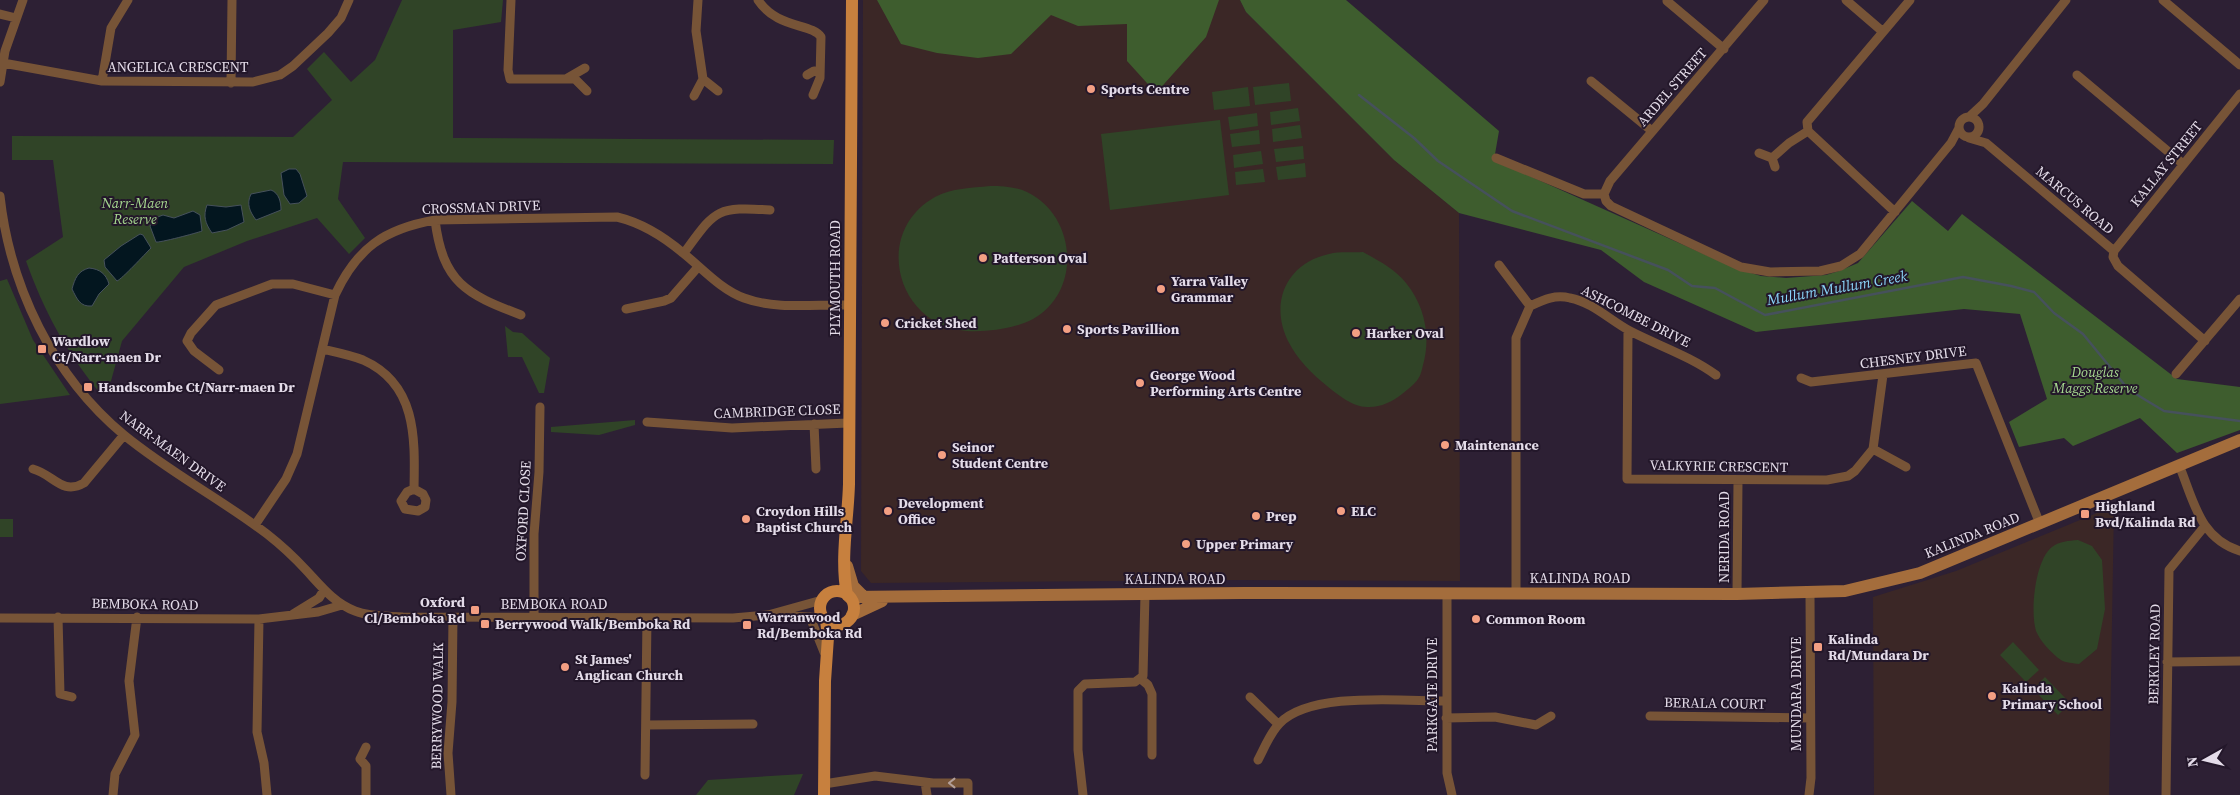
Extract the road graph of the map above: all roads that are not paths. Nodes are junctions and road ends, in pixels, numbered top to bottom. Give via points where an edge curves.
1 (23, 0) edge
2 (128, 0) edge
3 (232, 0) edge
4 (349, 0) edge
5 (511, 0) edge
6 (698, 0) edge
7 (758, 0) edge
8 (852, 0) edge
9 (1764, 0) edge
10 (1846, 0) edge
11 (1910, 0) edge
12 (2066, 0) edge
13 (2163, 0) edge
14 (1667, 1) edge
15 (0, 14) edge
16 (16, 18) junction
17 (1882, 31) junction
18 (1724, 49) junction
19 (3, 62) junction
20 (2240, 65) edge
21 (585, 68) dead end
22 (820, 72) junction
23 (2077, 74) dead end
24 (807, 75) dead end
25 (566, 79) junction
26 (703, 79) junction
27 (102, 81) junction
28 (1591, 81) dead end
29 (0, 82) edge
30 (231, 83) junction
31 (587, 91) dead end
32 (718, 91) dead end
33 (2240, 94) edge
34 (813, 95) dead end
35 (694, 96) dead end
36 (1983, 104) junction
37 (1970, 117) junction
38 (1979, 126) junction
39 (1958, 128) junction
40 (1808, 130) junction
41 (1652, 131) junction
42 (1968, 137) junction
43 (1951, 143) junction
44 (1986, 143) junction
45 (1759, 153) dead end
46 (1496, 158) dead end
47 (2183, 164) junction
48 (1604, 194) junction
49 (0, 196) edge
50 (770, 210) dead end
51 (1895, 212) junction
52 (435, 220) junction
53 (4, 242) edge
54 (2114, 251) junction
55 (684, 253) junction
56 (1499, 265) dead end
57 (698, 267) junction
58 (335, 295) junction
59 (2240, 300) edge
60 (850, 305) junction
61 (1530, 306) junction
62 (626, 309) dead end
63 (521, 315) dead end
64 (1628, 330) junction
65 (2205, 341) junction
66 (322, 349) junction
67 (219, 370) dead end
68 (1716, 374) dead end
69 (2176, 374) dead end
70 (1883, 375) junction
71 (1801, 378) dead end
72 (540, 407) dead end
73 (647, 422) dead end
74 (848, 423) junction
75 (814, 424) junction
76 (124, 435) junction
77 (2240, 440) edge
78 (1873, 449) junction
79 (2179, 465) junction
80 (1906, 467) dead end
81 (33, 469) dead end
82 (816, 469) dead end
83 (1738, 481) junction
84 (414, 489) dead end
85 (2040, 524) junction
86 (255, 525) junction
87 (2204, 527) junction
88 (2240, 551) edge
89 (844, 556) junction
90 (324, 590) junction
91 (1446, 593) junction
92 (1516, 593) junction
93 (1146, 594) junction
94 (1737, 594) junction
95 (1810, 594) junction
96 (848, 596) junction
97 (825, 597) junction
98 (865, 598) junction
99 (891, 598) junction
100 (342, 605) junction
101 (768, 615) junction
102 (852, 615) junction
103 (290, 616) junction
104 (58, 617) junction
105 (137, 617) junction
106 (452, 617) junction
107 (534, 617) junction
108 (0, 618) edge
109 (647, 618) junction
110 (820, 618) junction
111 (259, 619) junction
112 (841, 624) junction
113 (2240, 660) edge
114 (2168, 662) junction
115 (826, 663) junction
116 (1141, 679) junction
117 (72, 697) dead end
118 (1250, 697) dead end
119 (1446, 701) junction
120 (1551, 716) dead end
121 (1650, 716) dead end
122 (1446, 718) junction
123 (1810, 718) junction
124 (752, 724) dead end
125 (1278, 724) junction
126 (646, 725) junction
127 (366, 747) dead end
128 (1152, 755) dead end
129 (1258, 760) dead end
130 (645, 775) dead end
131 (925, 782) junction
132 (824, 789) edge
133 (113, 795) edge
134 (267, 795) edge
135 (366, 795) edge
136 (451, 795) edge
137 (927, 795) edge
138 (968, 795) edge
139 (1083, 795) edge
140 (1452, 795) edge
141 (1809, 795) edge
142 (2166, 795) edge

1 - 16 street
2 - 27 street via 111,28
3 - 30 street
4 - 30 street, ANGELICA CRESCENT via 341,18 293,66 269,79
5 - 25 street via 510,80
6 - 26 street via 696,31
7 - 22 street via 779,20 818,32 821,37
8 - 60 main road, PLYMOUTH ROAD
9 - 18 street, ARDEL STREET
10 - 17 street
11 - 17 street
12 - 36 street
13 - 20 street
14 - 18 street
15 - 16 street
16 - 19 street
17 - 40 street via 1807,122
18 - 41 street, ARDEL STREET
19 - 27 street, ANGELICA CRESCENT
19 - 29 street
21 - 25 street
22 - 24 street
22 - 34 street
23 - 47 street
25 - 31 street via 575,79
26 - 32 street
26 - 35 street
27 - 30 street, ANGELICA CRESCENT
28 - 41 street
33 - 47 street, KALLAY STREET
36 - 37 street
36 - 38 street
37 - 38 street
37 - 39 street via 1963,119
38 - 42 street via 1977,133
38 - 44 street, MARCUS ROAD
39 - 42 street
39 - 43 street
40 - 45 street via 1789,143 1773,162
40 - 51 street
41 - 48 street, ARDEL STREET via 1610,181
42 - 43 street
42 - 44 street, MARCUS ROAD
43 - 51 street
44 - 54 street, MARCUS ROAD
46 - 48 street via 1584,194
47 - 54 street, KALLAY STREET
48 - 51 street via 1611,206 1742,267 1770,272 1820,271 1841,266 1860,254
49 - 53 street, NARR-MAEN DRIVE
50 - 55 street via 724,210 711,217
52 - 55 street, CROSSMAN DRIVE via 617,217 657,233
52 - 58 street, CROSSMAN DRIVE via 400,228 362,252 345,274
52 - 63 street via 442,258 461,285 485,301
53 - 76 street, NARR-MAEN DRIVE via 28,305 52,351 92,405
54 - 65 street, MARCUS ROAD via 2113,257 2118,266
55 - 57 street, CROSSMAN DRIVE
56 - 61 street
57 - 60 street, CROSSMAN DRIVE via 742,298 764,304
57 - 62 street via 671,298
58 - 66 street, CROSSMAN DRIVE
58 - 67 street via 293,284 272,284 216,305 187,341 194,351
59 - 65 street
60 - 74 main road, PLYMOUTH ROAD
61 - 64 street, ASHCOMBE DRIVE via 1557,296 1571,298
61 - 92 street via 1516,338
64 - 68 street, ASHCOMBE DRIVE
64 - 83 street, VALKYRIE CRESCENT via 1627,479
65 - 69 street
66 - 84 street via 375,366 402,394 414,437
66 - 86 street, CROSSMAN DRIVE via 297,454 286,478
70 - 71 street, CHESNEY DRIVE via 1811,382
70 - 78 street
70 - 85 street, CHESNEY DRIVE via 1976,363
72 - 107 street, OXFORD CLOSE
73 - 75 street, CAMBRIDGE CLOSE via 732,428
74 - 75 street, CAMBRIDGE CLOSE
74 - 89 main road, PLYMOUTH ROAD via 849,492
75 - 82 street
76 - 81 street via 84,483 76,488 66,488
76 - 86 street, NARR-MAEN DRIVE
77 - 79 street, KALINDA ROAD
78 - 80 street
78 - 83 street, VALKYRIE CRESCENT via 1855,471 1838,479
79 - 85 street, KALINDA ROAD
79 - 87 street
83 - 94 street, NERIDA ROAD
85 - 95 street, KALINDA ROAD via 1920,573 1887,583
86 - 90 street, NARR-MAEN DRIVE via 287,551
87 - 88 street via 2214,538
87 - 114 street, BERKLEY ROAD via 2169,570
89 - 96 main road, PLYMOUTH ROAD
89 - 97 main road, PLYMOUTH ROAD
89 - 98 street via 853,586
90 - 100 street, BEMBOKA ROAD
90 - 103 street, BEMBOKA ROAD via 319,598
91 - 92 street, KALINDA ROAD
91 - 93 street, KALINDA ROAD
91 - 119 street, PARKGATE DRIVE
92 - 94 street, KALINDA ROAD
93 - 99 street, KALINDA ROAD
93 - 116 street via 1144,672
94 - 95 street, KALINDA ROAD
95 - 123 street, MUNDARA DRIVE
96 - 97 main road via 838,591
96 - 98 street, KALINDA ROAD
96 - 102 main road via 853,605
97 - 101 street, BEMBOKA ROAD
97 - 110 main road
98 - 99 street, KALINDA ROAD
99 - 102 street, KALINDA ROAD
100 - 103 street, BEMBOKA ROAD
100 - 106 street, BEMBOKA ROAD via 374,616
101 - 109 street, BEMBOKA ROAD
101 - 110 street, BEMBOKA ROAD
102 - 112 main road
103 - 111 street, BEMBOKA ROAD
104 - 105 street, BEMBOKA ROAD
104 - 108 street, BEMBOKA ROAD
104 - 117 street via 60,694
105 - 111 street, BEMBOKA ROAD
105 - 133 street via 129,680 135,735 115,774
106 - 107 street, BEMBOKA ROAD
106 - 136 street, BERRYWOOD WALK via 448,753
107 - 109 street, BEMBOKA ROAD
109 - 126 street
110 - 112 main road
110 - 115 main road via 828,637
111 - 134 street via 257,732
112 - 115 main road
113 - 114 street
114 - 142 street, BERKLEY ROAD
115 - 132 main road
116 - 128 street via 1152,694
116 - 139 street via 1085,684 1078,691 1078,750
118 - 125 street
119 - 122 street, PARKGATE DRIVE
119 - 125 street via 1325,701 1301,708
120 - 122 street via 1536,725 1495,717
121 - 123 street, BERALA COURT
122 - 140 street, PARKGATE DRIVE via 1446,773
123 - 141 street, MUNDARA DRIVE
124 - 126 street
125 - 129 street
126 - 130 street
127 - 135 street via 360,759 366,766
131 - 132 street via 875,776
131 - 137 street
138 -> 131 street via 968,783

